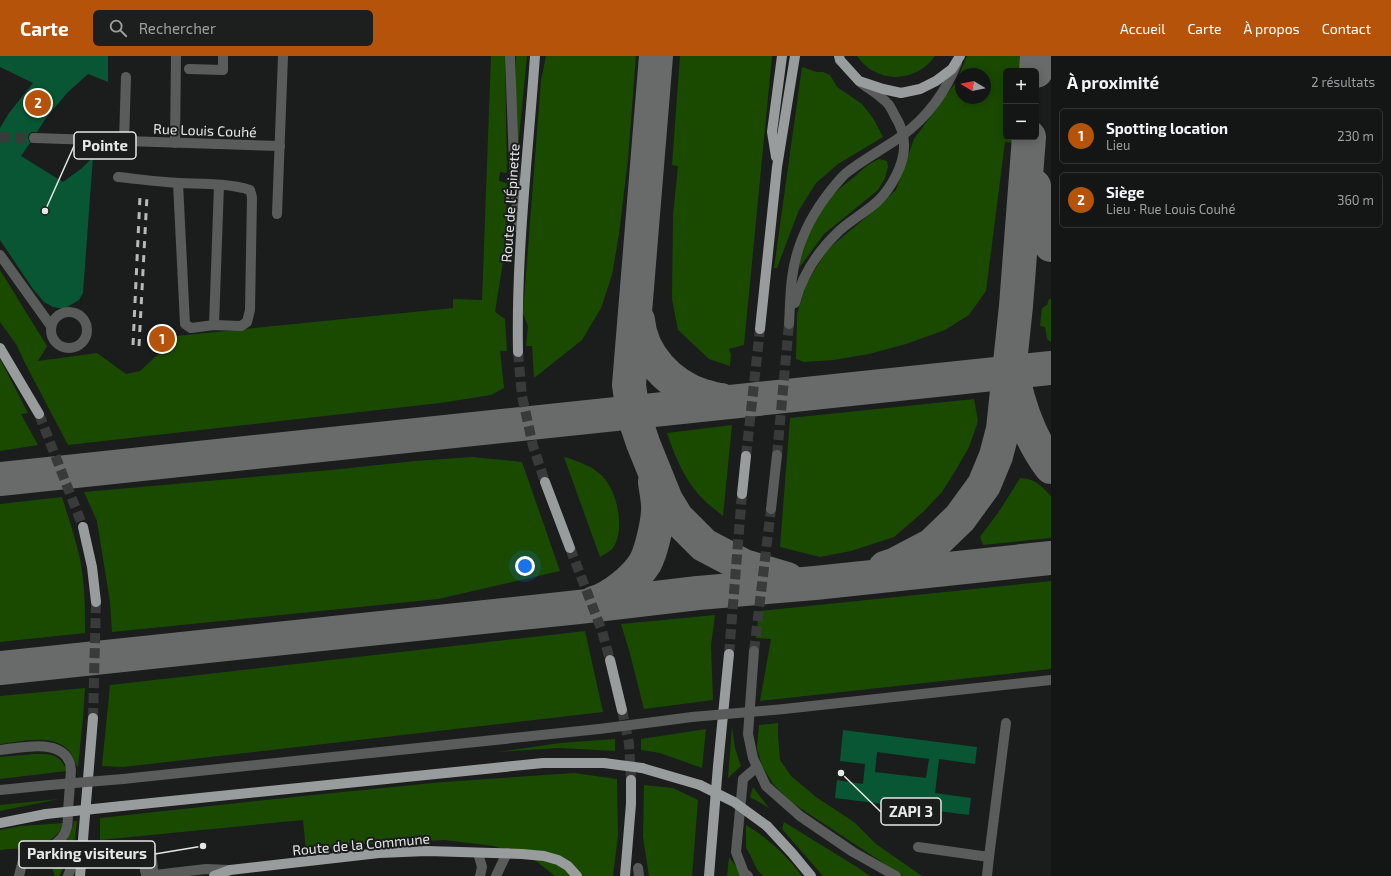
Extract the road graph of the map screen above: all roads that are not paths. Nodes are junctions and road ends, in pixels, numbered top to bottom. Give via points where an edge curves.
1 (176, 56) edge
2 (223, 56) edge
3 (283, 56) edge
4 (510, 56) edge
5 (535, 56) edge
6 (782, 56) edge
7 (795, 56) edge
8 (839, 56) edge
9 (960, 56) edge
10 (189, 69) dead end
11 (126, 78) dead end
12 (859, 81) junction
13 (903, 135) junction
14 (34, 138) tunnel mouth
15 (124, 140) junction
16 (175, 143) junction
17 (280, 146) junction
18 (777, 167) junction
19 (118, 177) dead end
20 (178, 183) junction
21 (219, 185) junction
22 (277, 214) dead end
23 (521, 244) junction
24 (0, 255) edge
25 (214, 325) junction
26 (51, 326) dead end
27 (760, 329) tunnel mouth
28 (0, 348) edge
29 (518, 352) tunnel mouth
30 (40, 414) tunnel mouth
31 (777, 455) tunnel mouth
32 (746, 456) tunnel mouth
33 (545, 482) tunnel mouth
34 (742, 494) tunnel mouth
35 (771, 509) tunnel mouth
36 (83, 527) tunnel mouth
37 (570, 548) tunnel mouth
38 (96, 602) tunnel mouth
39 (754, 651) tunnel mouth
40 (729, 654) tunnel mouth
41 (610, 660) tunnel mouth
42 (1051, 680) edge
43 (622, 710) tunnel mouth
44 (93, 718) tunnel mouth
45 (1006, 723) dead end
46 (0, 750) edge
47 (757, 767) junction
48 (631, 780) tunnel mouth
49 (0, 790) edge
50 (0, 823) edge
51 (918, 847) dead end
52 (148, 851) dead end
53 (853, 852) junction
54 (478, 853) junction
55 (507, 853) junction
56 (988, 857) junction
57 (82, 860) junction
58 (230, 870) junction
59 (19, 876) edge
60 (68, 876) edge
61 (80, 876) edge
62 (146, 876) edge
63 (149, 876) edge
64 (215, 876) edge
65 (480, 876) edge
66 (496, 876) edge
67 (577, 876) edge
68 (625, 876) edge
69 (709, 876) edge
70 (748, 876) edge
71 (811, 876) edge
72 (884, 876) edge
73 (896, 876) edge
74 (987, 876) edge

1 - 16 street
2 - 10 street via 223,70
3 - 17 street
4 - 23 street via 515,191
5 - 23 main road, Route de l'Épinette
6 - 18 main road via 772,132
7 - 18 main road
8 - 12 main road
9 - 12 main road via 952,69 920,89 901,93
9 - 13 street via 951,80 937,100 921,120
11 - 15 street
12 - 13 street via 889,105
13 - 13 street via 844,175 823,200 799,248 792,278 789,324 805,274 820,251 888,190 903,156
14 - 15 street, Rue Louis Couhé
15 - 16 street, Rue Louis Couhé
16 - 17 street, Rue Louis Couhé
17 - 22 street
18 - 27 main road
19 - 20 street
20 - 21 street
20 - 25 street via 185,324 191,328
21 - 25 street
21 - 25 street via 242,187 250,190 252,196 250,310 247,322 241,326
23 - 29 main road, Route de l'Épinette via 517,306
24 - 26 street
28 - 30 main road
31 - 35 street
32 - 34 main road
33 - 37 main road
36 - 38 main road via 92,567
39 - 47 street via 748,734
40 - 69 main road
41 - 43 main road
42 - 49 street, bridge
44 - 57 main road
45 - 56 street
46 - 59 street via 40,745 52,748 70,761 67,828 56,844 35,853 25,852
47 - 53 street via 766,786 800,816
47 - 70 street via 743,779 736,852 744,873
48 - 68 main road
50 - 71 main road, bridge via 46,814 543,763 604,763 642,768 700,785 734,802 767,826
51 - 56 street
52 - 63 street via 153,870
53 - 72 street
53 - 73 street
54 - 55 main road, Route de la Commune
54 - 58 main road, Route de la Commune via 379,853
54 - 65 street via 482,866
55 - 66 street
55 - 67 main road, Route de la Commune via 544,856 558,860
56 - 74 street
57 - 60 street via 72,865
57 - 61 main road
58 - 63 street via 206,869
58 - 64 main road, Route de la Commune
62 - 63 street

